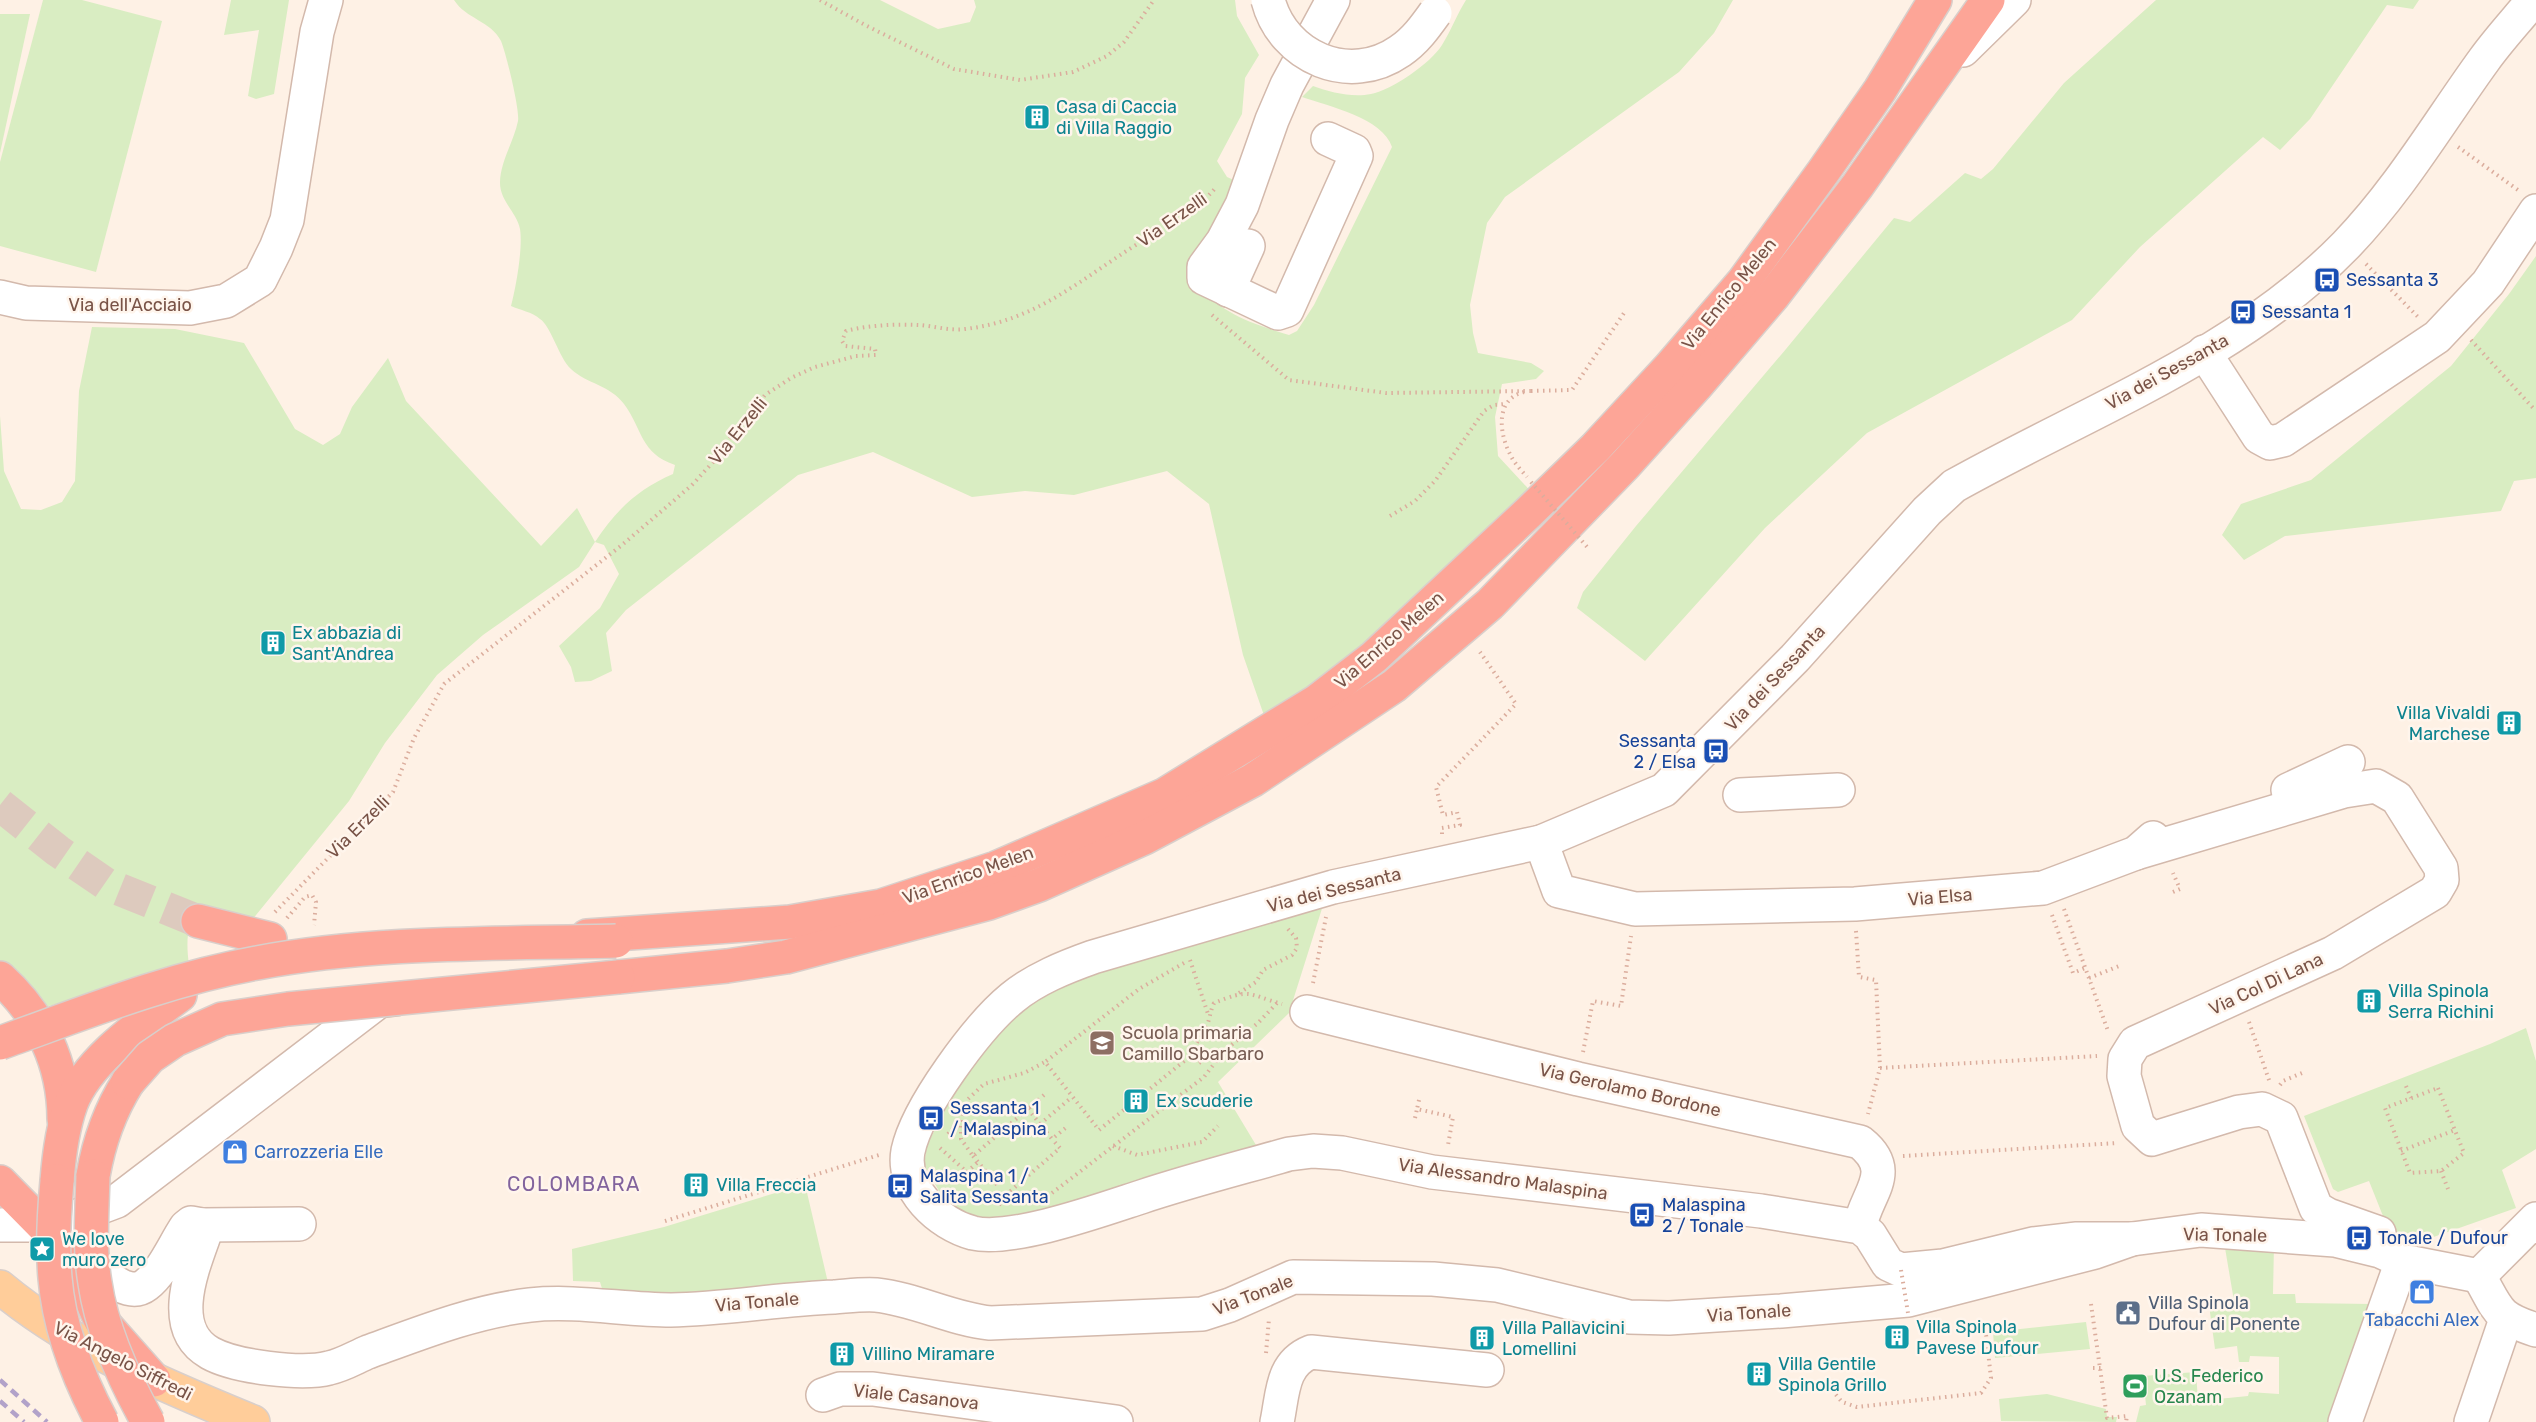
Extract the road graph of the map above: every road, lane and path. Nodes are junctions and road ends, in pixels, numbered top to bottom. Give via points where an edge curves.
1 (326, 0) edge
2 (820, 0) edge
3 (1154, 0) edge
4 (1268, 0) edge
5 (1333, 0) edge
6 (1935, 0) edge
7 (1988, 0) edge
8 (2014, 0) edge
9 (2533, 0) edge
10 (1438, 6) edge
11 (1928, 85) junction
12 (2436, 131) junction
13 (1328, 139) dead end
14 (1222, 180) dead end
15 (2531, 203) edge
16 (2347, 244) junction
17 (1248, 246) dead end
18 (0, 297) edge
19 (1218, 301) junction
20 (1624, 313) dead end
21 (2437, 337) junction
22 (2204, 352) junction
23 (1532, 390) junction
24 (1505, 404) junction
25 (2536, 408) edge
26 (1390, 516) dead end
27 (1588, 548) dead end
28 (1480, 652) dead end
29 (2348, 762) dead end
30 (1838, 790) dead end
31 (1740, 795) dead end
32 (1540, 842) junction
33 (2136, 853) junction
34 (1472, 858) junction
35 (1333, 887) junction
36 (2049, 887) junction
37 (1635, 909) junction
38 (936, 916) junction
39 (198, 921) tunnel mouth
40 (1286, 927) dead end
41 (269, 929) junction
42 (327, 946) junction
43 (1188, 960) dead end
44 (1858, 965) dead end
45 (2119, 966) dead end
46 (2085, 968) junction
47 (1168, 971) dead end
48 (0, 978) edge
49 (2089, 978) junction
50 (501, 991) dead end
51 (1238, 993) junction
52 (2240, 996) junction
53 (1292, 1007) junction
54 (1208, 1014) junction
55 (2108, 1033) dead end
56 (0, 1044) edge
57 (1224, 1051) junction
58 (1046, 1062) junction
59 (1199, 1063) dead end
60 (1880, 1068) junction
61 (2302, 1072) dead end
62 (2124, 1076) junction
63 (1578, 1079) junction
64 (2406, 1086) dead end
65 (1044, 1095) dead end
66 (1072, 1097) junction
67 (2411, 1098) junction
68 (1419, 1100) dead end
69 (2277, 1105) junction
70 (1028, 1109) junction
71 (1417, 1109) junction
72 (1453, 1117) dead end
73 (1415, 1118) dead end
74 (961, 1119) junction
75 (1040, 1124) junction
76 (64, 1126) junction
77 (1068, 1126) dead end
78 (1218, 1126) dead end
79 (2455, 1130) junction
80 (1052, 1139) junction
81 (2152, 1139) junction
82 (1112, 1146) junction
83 (940, 1148) dead end
84 (2401, 1151) junction
85 (898, 1152) junction
86 (1869, 1154) junction
87 (973, 1156) junction
88 (978, 1162) junction
89 (2440, 1171) junction
90 (967, 1172) dead end
91 (0, 1182) edge
92 (998, 1186) dead end
93 (2448, 1189) dead end
94 (1045, 1199) dead end
95 (117, 1201) junction
96 (996, 1208) dead end
97 (2536, 1219) edge
98 (665, 1221) dead end
99 (54, 1223) junction
100 (299, 1224) dead end
101 (0, 1225) edge
102 (202, 1225) junction
103 (1860, 1227) junction
104 (2125, 1231) junction
105 (2395, 1258) junction
106 (1901, 1270) junction
107 (88, 1274) junction
108 (2479, 1276) junction
109 (0, 1287) edge
110 (2091, 1304) dead end
111 (1908, 1313) dead end
112 (2521, 1324) edge
113 (1986, 1334) dead end
114 (2093, 1368) dead end
115 (2101, 1368) junction
116 (1487, 1370) dead end
117 (154, 1380) junction
118 (1832, 1390) dead end
119 (823, 1395) dead end
120 (102, 1422) edge
121 (148, 1422) edge
122 (253, 1422) edge
123 (1116, 1422) edge
124 (1277, 1422) edge
125 (2126, 1422) edge
126 (2345, 1422) edge
127 (2471, 1422) edge

1 - 18 street, Via dell'Acciaio via 313,54 287,220 260,280 226,301 190,308 26,303
2 - 3 path via 954,69 1020,80 1073,72 1107,56 1124,42
4 - 10 street, bridge via 1276,22 1291,42 1317,60 1344,66 1374,63 1400,51 1423,29
5 - 19 street via 1287,85 1234,222 1202,270
6 - 42 highway, Via Enrico Melen, bridge via 1880,90 1743,282 1595,448 1374,657 1317,701 1164,795 996,868 881,906 746,926
7 - 11 highway, Via Enrico Melen
8 - 11 street
9 - 12 street, Via dei Sessanta via 2485,59
11 - 38 highway, Via Enrico Melen via 1858,185 1696,386 1490,603 1394,686 1253,780 1144,838 1039,885
12 - 15 path
12 - 16 street, Via dei Sessanta
13 - 19 street via 1354,151 1356,156 1287,310 1278,313
14 - 41 path, Via Erzelli via 1209,196 1172,225 1021,316 964,329 916,325 846,331 844,346 875,349 876,355 855,356 815,367 765,395 686,490 444,684 414,738 393,792
15 - 21 street via 2488,283
16 - 21 path
16 - 22 street, Via dei Sessanta via 2292,295
17 - 19 street
19 - 23 path via 1289,380 1386,393
20 - 23 path via 1572,390
21 - 22 street via 2283,440 2270,443 2259,437
21 - 25 path via 2455,350 2469,339
22 - 32 street, Via dei Sessanta via 1954,486 1787,667 1664,790
23 - 24 path
24 - 26 path via 1484,411 1435,481 1415,501
24 - 27 path, bridge via 1504,440 1511,457
28 - 34 path via 1516,704 1436,787 1443,815 1457,812 1460,820 1460,825 1442,828 1443,836 1464,835
29 - 33 street, Via Elsa via 2293,788 2163,830
30 - 31 street
32 - 34 street, Via dei Sessanta
32 - 37 street, Via Elsa via 1559,891
33 - 36 street, Via Elsa
33 - 52 street, Via Col Di Lana via 2344,791 2376,786 2397,798 2441,868 2442,880 2435,892 2333,953
34 - 35 street, Via dei Sessanta
35 - 53 path
35 - 85 street, Via dei Sessanta via 1093,957 1058,970 1014,996 987,1020 932,1096
36 - 37 street, Via Elsa via 1855,904
36 - 46 path
36 - 46 path via 2073,973
37 - 63 path via 1621,1006 1593,1001
38 - 56 highway, bridge via 616,941 325,952 256,963 169,984
38 - 121 highway, bridge via 786,957 739,965 288,1009 222,1019 175,1040 150,1057 116,1100 104,1127 93,1176 95,1284 108,1331
39 - 41 highway
40 - 51 path via 1296,938 1297,948 1292,955 1263,970 1256,982
41 - 42 highway
42 - 76 highway, bridge via 255,960 180,995 122,1041 83,1082
43 - 54 path
44 - 60 path via 1859,977 1876,980
45 - 49 path
46 - 49 path
47 - 58 path
48 - 76 highway via 23,1002 51,1046 61,1076
49 - 55 path
50 - 95 street via 379,1001
51 - 53 path via 1257,994
51 - 54 path via 1214,1003
52 - 62 street, Via Col Di Lana via 2135,1043 2125,1059
52 - 69 path
53 - 57 path via 1258,1023
53 - 63 street, Via Gerolamo Bordone
54 - 66 path via 1207,1027 1188,1058 1099,1130
57 - 59 path
57 - 82 path via 1204,1077
58 - 66 path
58 - 74 path via 1024,1073 984,1084 967,1100
60 - 62 path via 2116,1054
60 - 86 path
61 - 69 path via 2283,1081
62 - 81 street via 2138,1126
63 - 86 street, Via Gerolamo Bordone
64 - 67 path
65 - 70 path
66 - 75 path
67 - 79 path via 2438,1088
67 - 84 path via 2385,1108
68 - 71 path
69 - 81 street via 2239,1112
69 - 105 street via 2316,1208 2376,1230 2388,1242
70 - 75 path
70 - 87 path
71 - 72 path
71 - 73 path
74 - 83 path
74 - 87 path via 961,1139
75 - 80 path
76 - 120 highway, bridge via 53,1228 55,1280 64,1326
77 - 80 path
78 - 82 path via 1202,1142 1137,1155
79 - 84 path
79 - 89 path via 2464,1153
80 - 96 path via 1060,1148
81 - 86 path via 1892,1156
82 - 94 path
84 - 89 path via 2410,1173
85 - 98 path
85 - 103 street, Via Alessandro Malaspina via 917,1193 930,1209 955,1226 975,1233 1001,1234 1040,1227 1289,1154 1313,1151 1342,1153 1432,1172 1761,1211
86 - 103 street via 1875,1191 1864,1206
87 - 88 path
88 - 90 path
88 - 92 path
89 - 93 path
91 - 99 highway
95 - 99 street
95 - 107 street via 98,1236
97 - 108 street
99 - 101 street
99 - 107 highway via 75,1263
100 - 102 street
102 - 104 street, Via Tonale via 206,1230 184,1306 185,1322 194,1340 209,1353 228,1361 301,1370 329,1369 446,1324 530,1305 587,1304 671,1310 793,1298 875,1295 990,1323 1202,1314 1293,1277 1432,1279 1497,1285 1629,1317 1669,1318 1908,1300 2095,1252
102 - 107 street via 191,1223 186,1227 144,1287 125,1288 104,1273
103 - 106 street via 1870,1235 1888,1264
104 - 105 street, Via Tonale via 2201,1230 2335,1240
104 - 106 street via 2033,1244 1943,1266
105 - 108 street, Via Tonale
105 - 126 street
106 - 111 path, bridge
107 - 117 highway via 100,1319
108 - 112 street via 2499,1311
109 - 117 main road, Via Angelo Siffredi via 50,1324
110 - 115 path
112 - 127 street
113 - 118 path via 1991,1378 1981,1393 1857,1407 1842,1402
114 - 115 path
115 - 125 path via 2107,1418 2127,1416
116 - 124 street via 1311,1352 1298,1357 1287,1372
117 - 122 main road, Via Angelo Siffredi
119 - 123 street, Viale Casanova via 840,1389 873,1389

